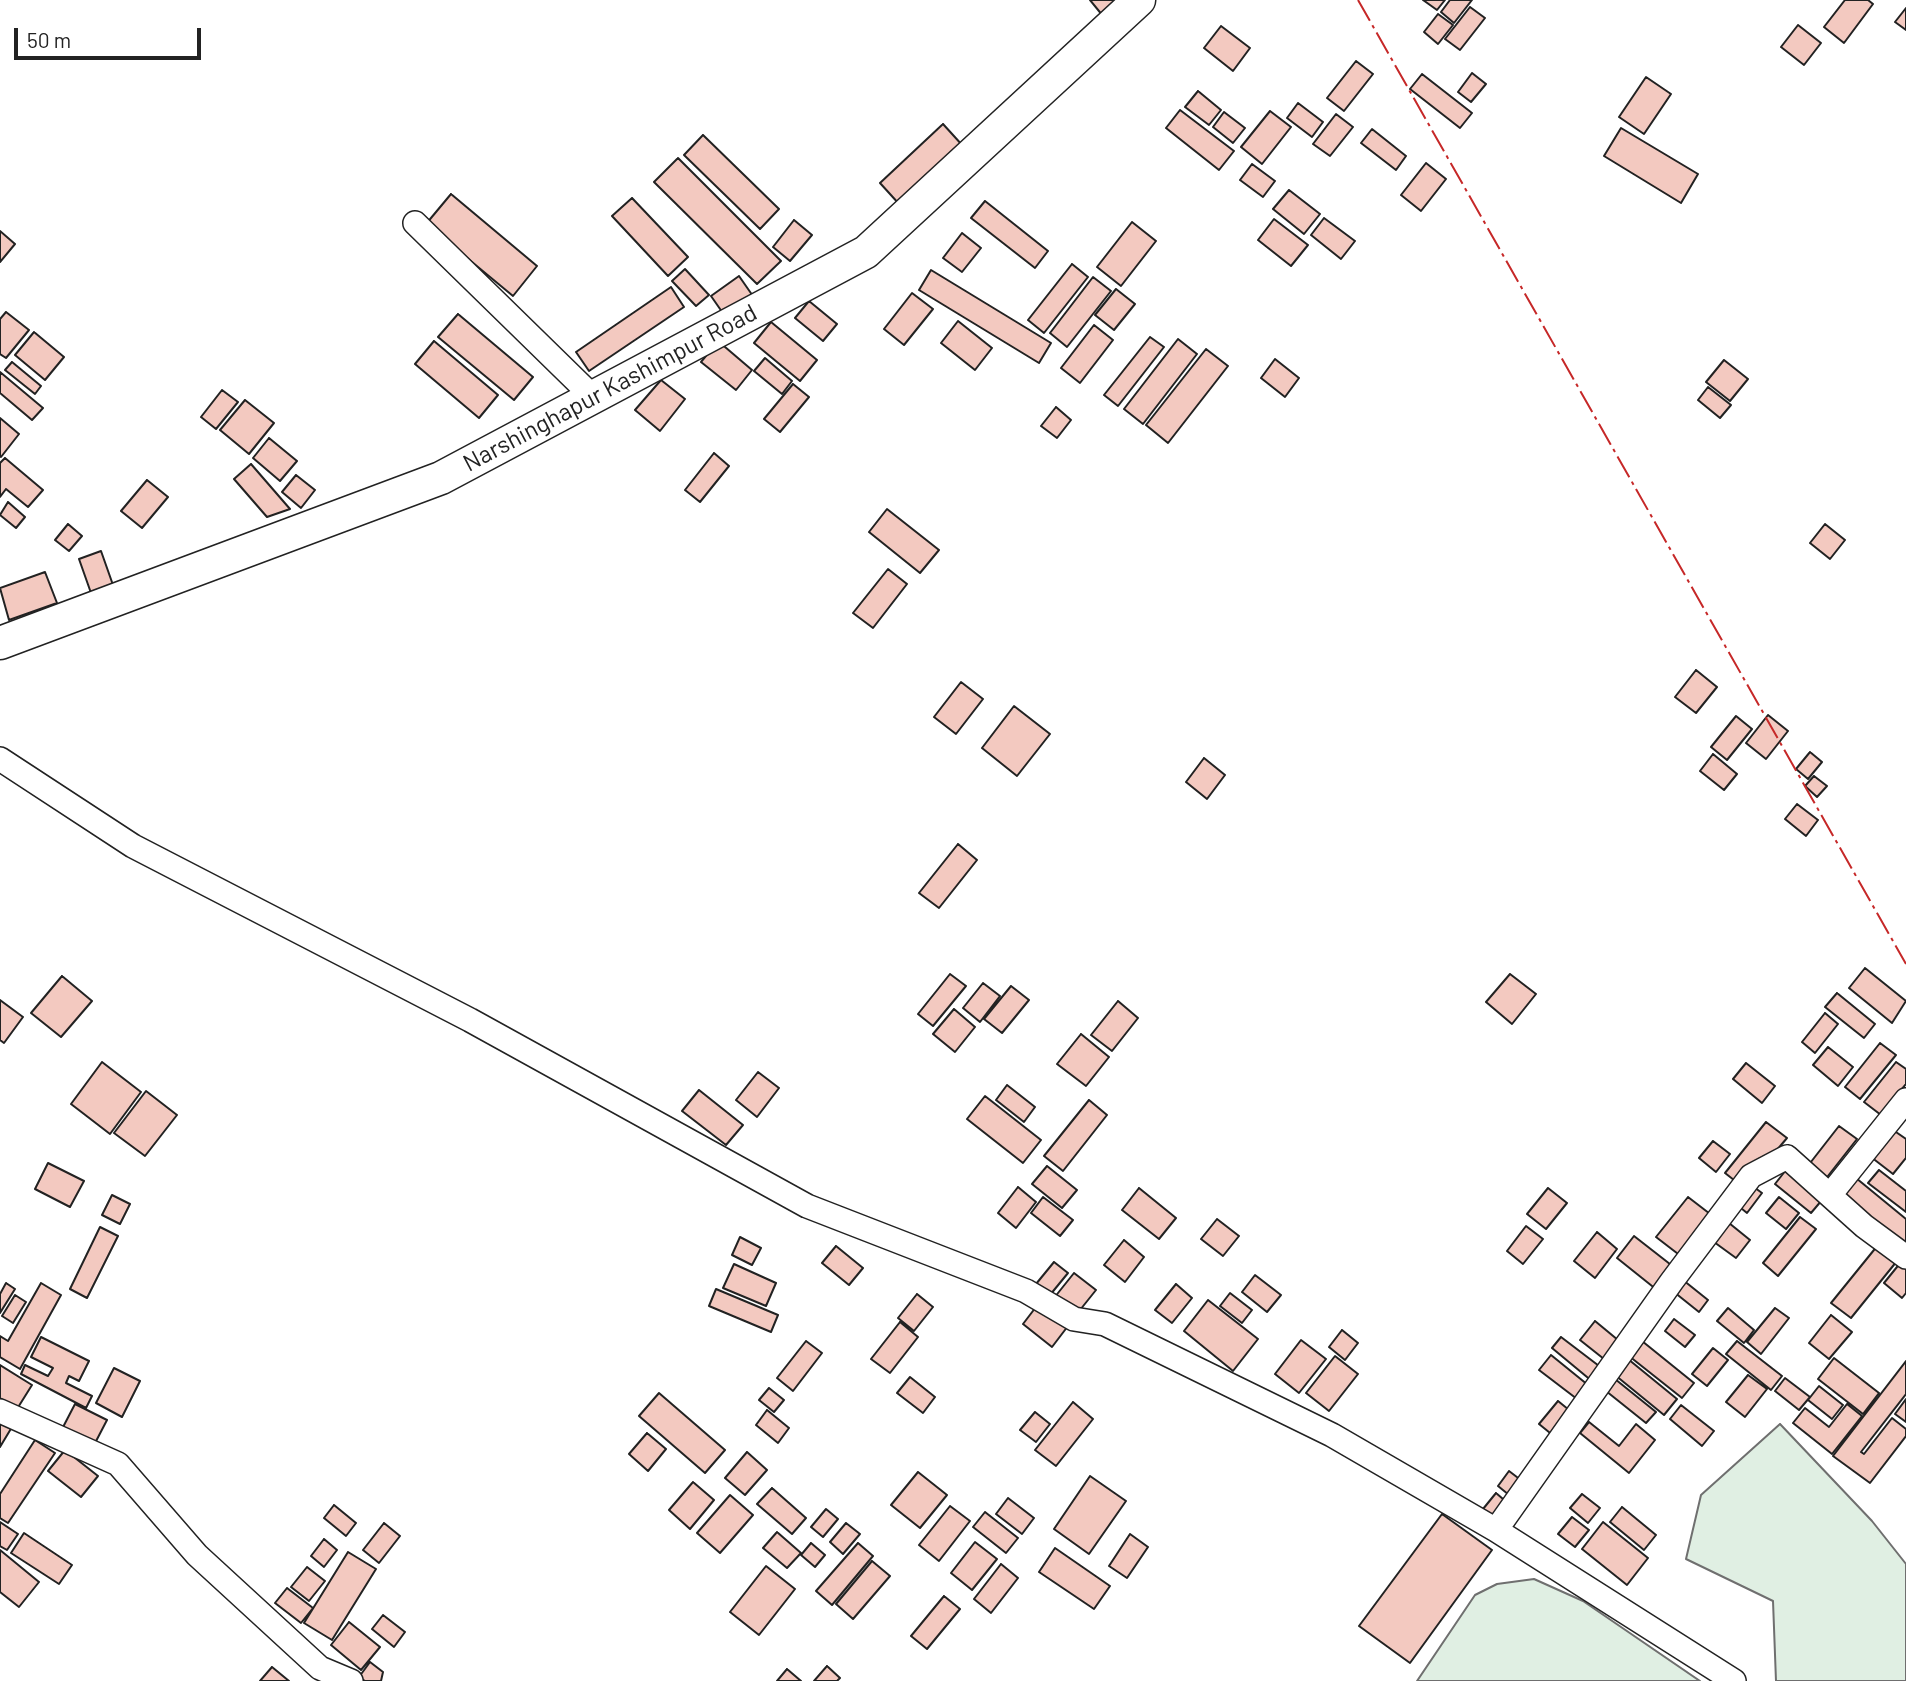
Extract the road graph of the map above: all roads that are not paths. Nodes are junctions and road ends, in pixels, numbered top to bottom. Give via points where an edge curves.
1 (1139, 0) edge
2 (415, 223) dead end
3 (593, 397) junction
4 (0, 643) edge
5 (0, 759) edge
6 (1906, 1100) edge
7 (1830, 1195) junction
8 (1906, 1257) edge
9 (0, 1410) edge
10 (1496, 1530) junction
11 (351, 1681) edge
12 (1734, 1681) edge

1 - 3 street, Narshinghapur Kashimpur Road via 866,252
2 - 3 street
3 - 4 street, Narshinghapur Kashimpur Road via 441,478
5 - 10 street via 133,846 470,1020 807,1206 1026,1291 1074,1319 1105,1324 1332,1435
6 - 7 street
7 - 8 street
7 - 10 street via 1787,1157 1751,1176
9 - 11 street via 118,1464 197,1555 320,1668
10 - 12 street

